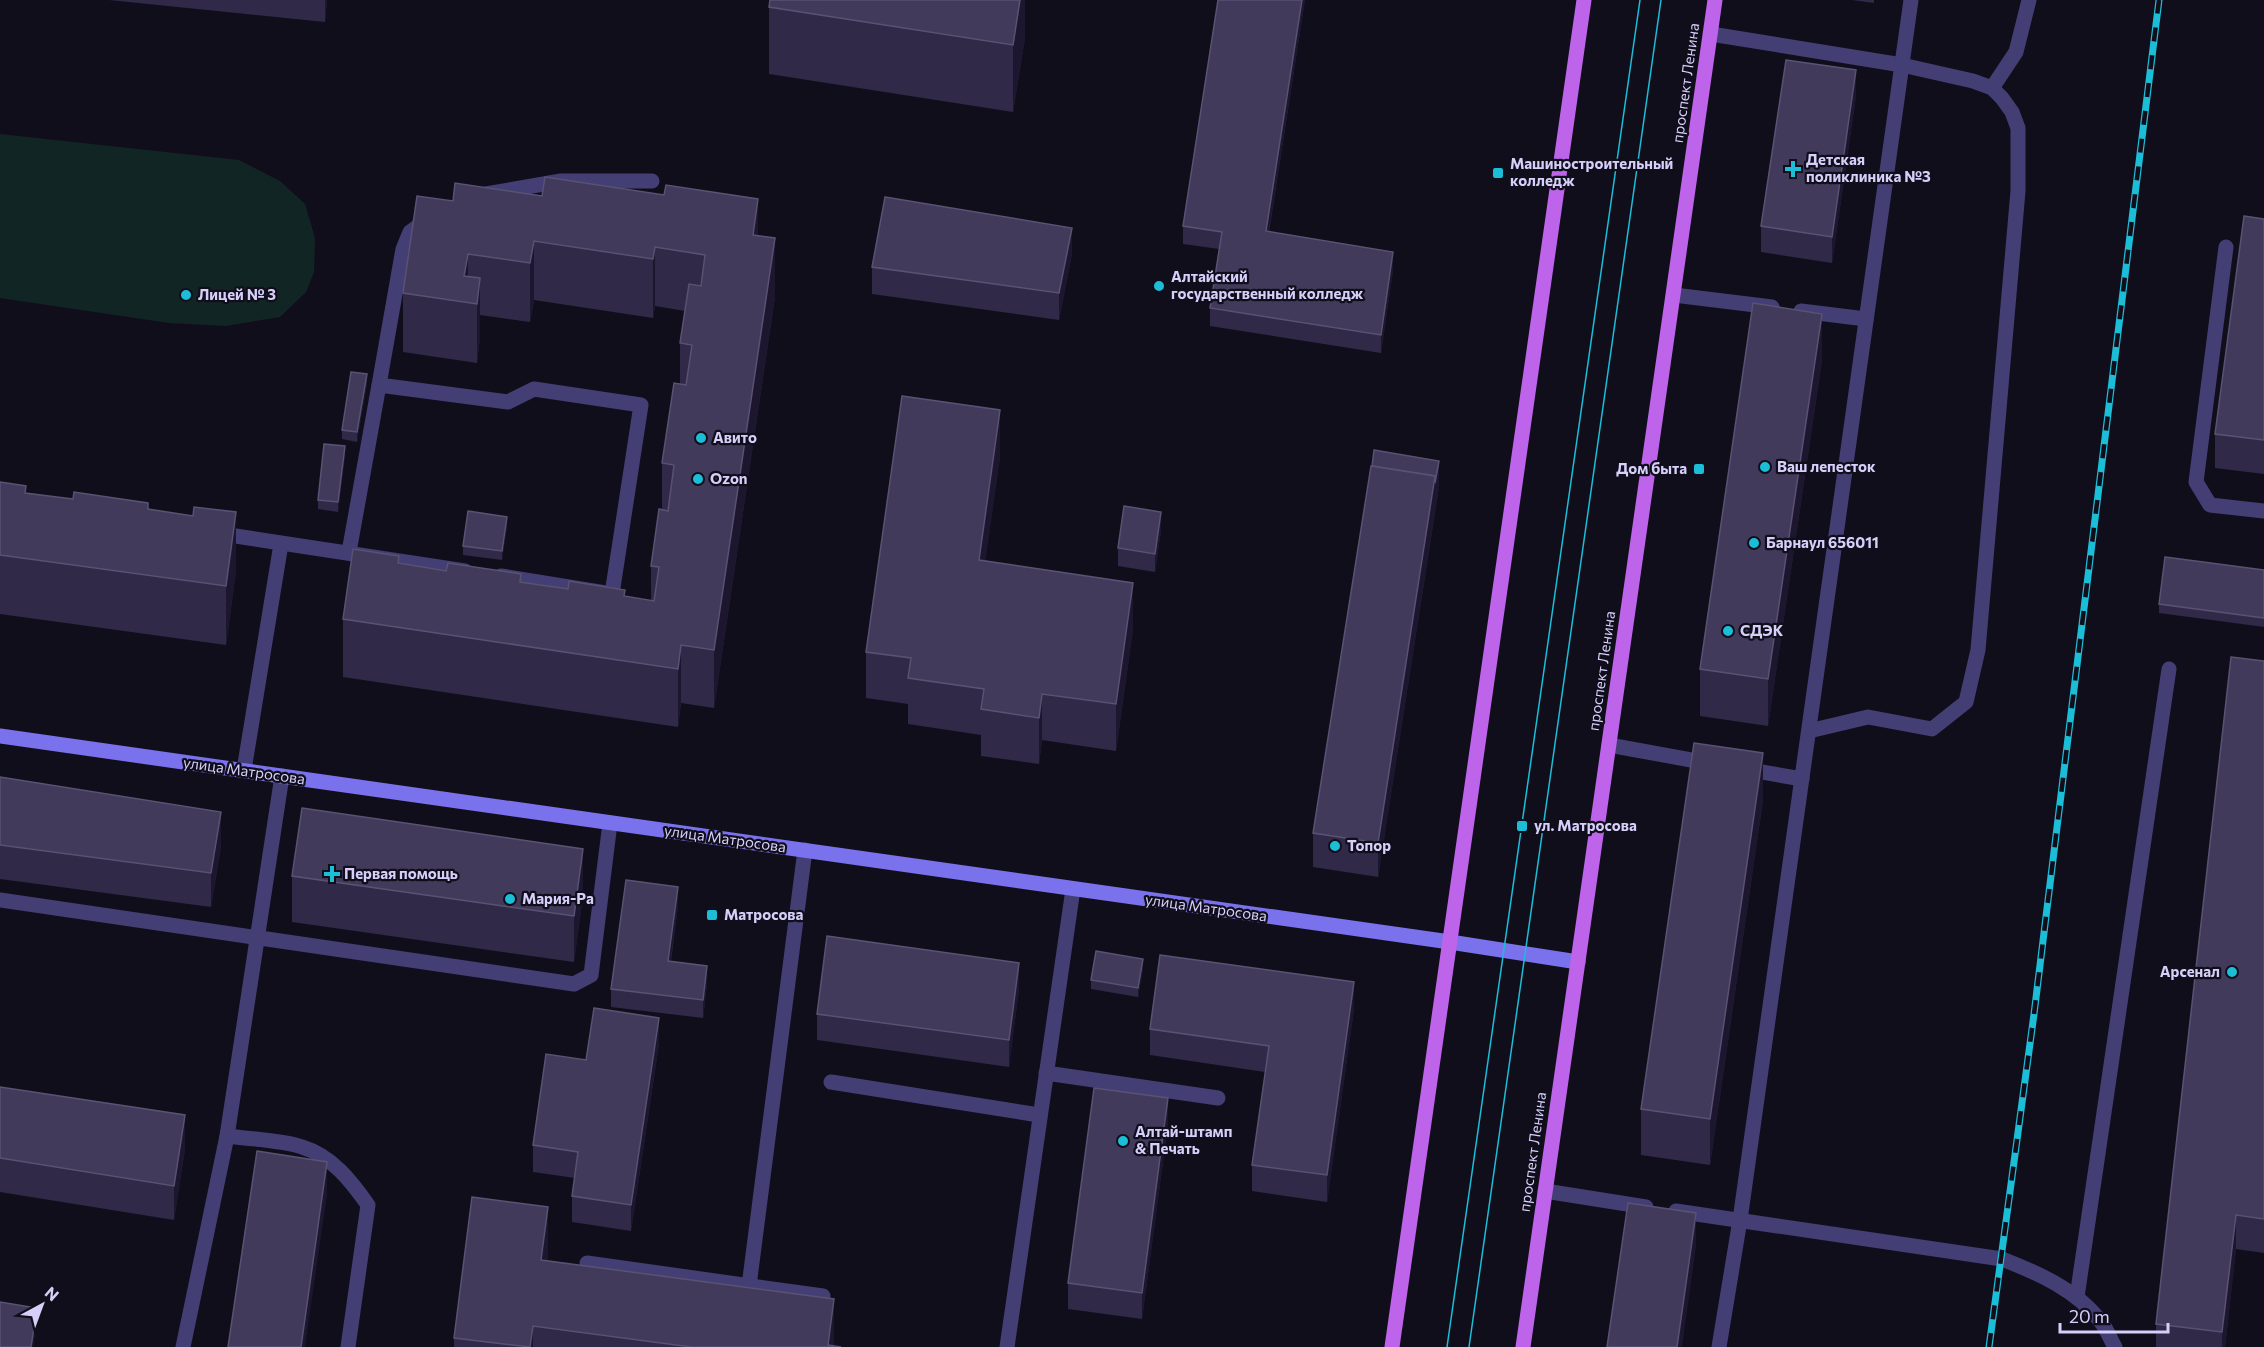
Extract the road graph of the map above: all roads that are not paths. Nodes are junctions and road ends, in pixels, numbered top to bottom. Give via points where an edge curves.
1 (1584, 0) edge
2 (1716, 0) edge
3 (1911, 0) edge
4 (2029, 0) edge
5 (1711, 34) junction
6 (1902, 65) junction
7 (1992, 88) junction
8 (652, 182) dead end
9 (469, 202) edge
10 (437, 215) edge
11 (2226, 247) dead end
12 (1674, 295) junction
13 (1866, 320) junction
14 (380, 385) junction
15 (2264, 512) edge
16 (199, 530) edge
17 (281, 544) junction
18 (349, 552) junction
19 (2169, 669) dead end
20 (1809, 730) junction
21 (0, 736) edge
22 (1609, 745) junction
23 (244, 770) junction
24 (282, 776) junction
25 (1802, 779) junction
26 (610, 823) junction
27 (805, 850) junction
28 (1073, 889) junction
29 (0, 900) edge
30 (257, 938) junction
31 (1450, 942) junction
32 (1578, 962) junction
33 (1046, 1073) junction
34 (831, 1082) dead end
35 (1218, 1098) dead end
36 (1040, 1115) junction
37 (227, 1136) junction
38 (1545, 1191) junction
39 (1740, 1220) junction
40 (587, 1263) dead end
41 (749, 1286) junction
42 (823, 1296) edge
43 (2077, 1297) junction
44 (183, 1347) edge
45 (348, 1347) edge
46 (1007, 1347) edge
47 (1392, 1347) edge
48 (1523, 1347) edge
49 (1719, 1347) edge
50 (2115, 1347) edge

1 - 31 main road
2 - 5 main road, проспект Ленина
3 - 6 lane
4 - 7 lane via 2016,52
5 - 6 lane
5 - 12 main road, проспект Ленина
6 - 7 lane
6 - 13 lane
7 - 20 lane via 2012,112 2018,128 2018,191 1978,650 1966,702 1932,729 1868,717
8 - 9 lane via 561,181 489,193
10 - 14 lane via 410,232 403,249
11 - 15 lane via 2196,482 2210,505
12 - 13 lane
12 - 22 main road, проспект Ленина
13 - 20 lane
14 - 18 lane
14 - 18 lane via 508,402 534,389 642,405 612,594
16 - 17 lane
17 - 18 lane
17 - 23 lane
19 - 43 lane
20 - 25 lane
21 - 23 street, улица Матросова
22 - 25 lane
22 - 32 main road, проспект Ленина
23 - 24 street, улица Матросова
24 - 26 street, улица Матросова
24 - 30 lane
25 - 39 lane
26 - 27 street, улица Матросова
26 - 30 lane via 591,975 574,984
27 - 28 street, улица Матросова
27 - 41 lane
28 - 31 street, улица Матросова
28 - 33 lane
29 - 30 lane
30 - 37 lane
31 - 32 street, улица Матросова
31 - 47 main road
32 - 38 main road, проспект Ленина
33 - 35 lane
33 - 36 lane
34 - 36 lane
36 - 46 lane
37 - 44 lane
37 - 45 lane via 302,1147 331,1162 350,1179 368,1206
38 - 39 lane
38 - 48 main road, проспект Ленина
39 - 43 lane via 2002,1259 2033,1271
39 - 49 lane
40 - 41 lane
41 - 42 lane
43 - 50 lane via 2102,1323

